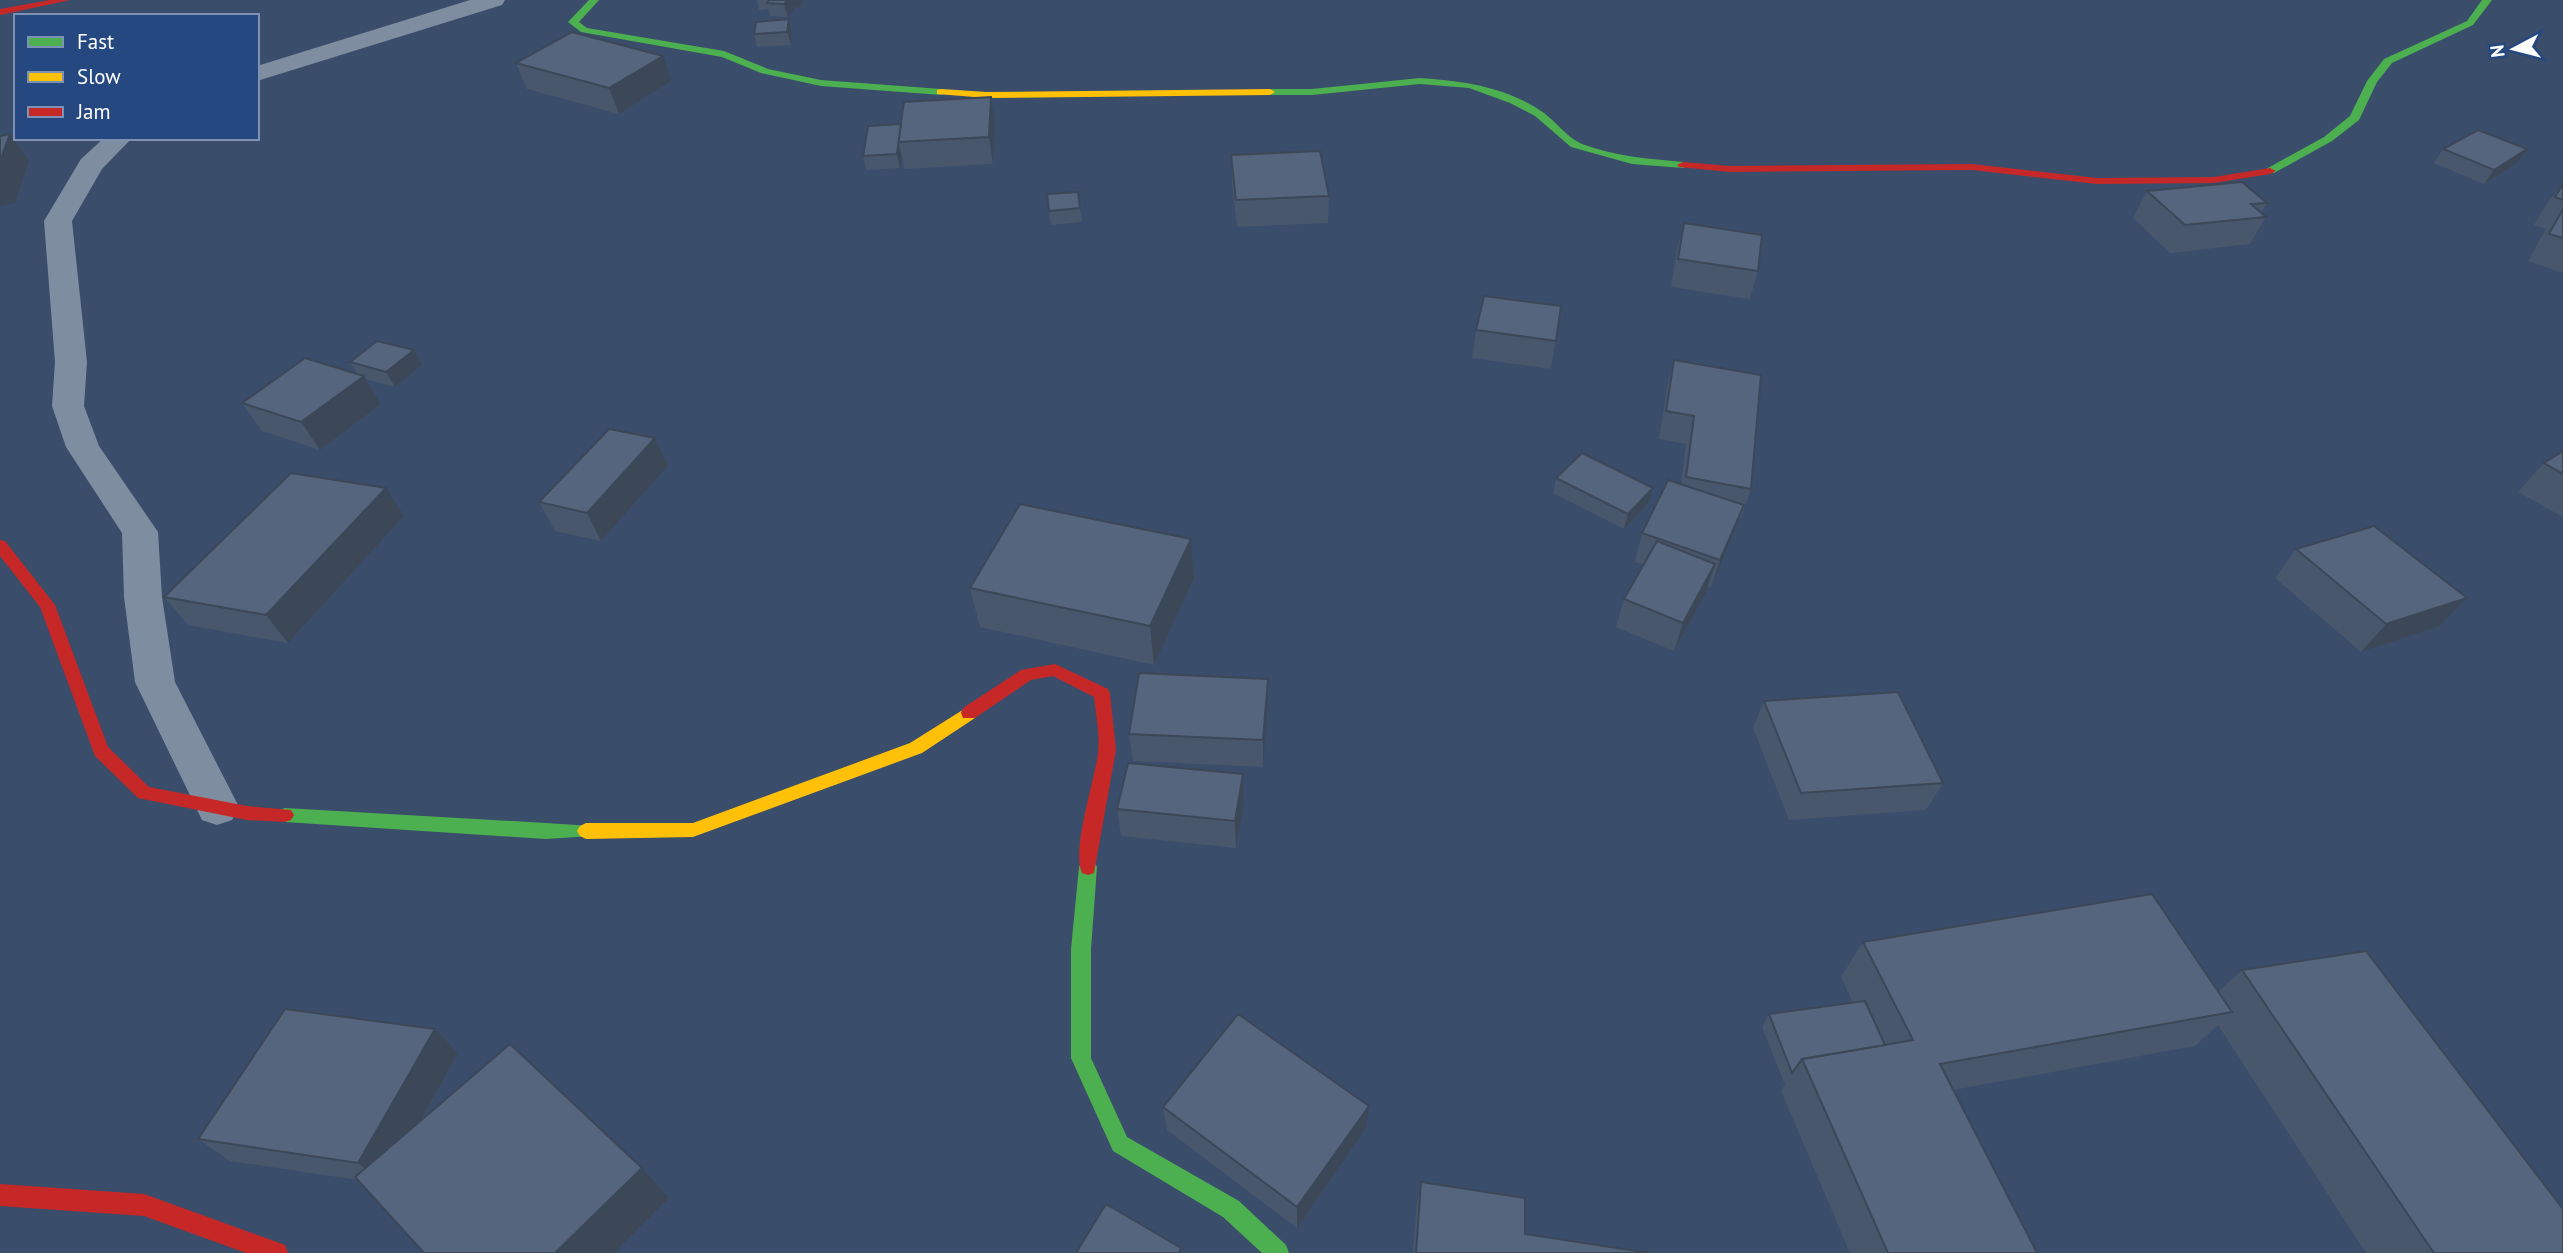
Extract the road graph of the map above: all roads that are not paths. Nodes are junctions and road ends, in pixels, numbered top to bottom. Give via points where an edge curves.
1 (65, 0) edge
2 (494, 0) edge
3 (594, 0) edge
4 (2487, 0) edge
5 (0, 12) edge
6 (259, 73) edge
7 (117, 140) edge
8 (0, 545) edge
9 (217, 807) junction
10 (0, 1195) edge
11 (277, 1253) edge
12 (1278, 1253) edge

1 - 5 street
2 - 6 street
3 - 4 street via 573,22 584,30 724,54 765,71 821,83 987,95 1312,92 1420,81 1470,85 1514,101 1539,114 1575,145 1632,162 1730,169 1972,167 2097,181 2214,180 2267,173 2355,118 2372,81 2388,61 2470,23
7 - 9 street via 90,165 58,220 71,362 68,406 83,447 140,532 155,682
8 - 9 street via 47,605 102,751 144,793
9 - 12 street via 247,813 546,831 693,830 916,748 1027,674 1055,670 1102,694 1107,750 1088,852 1081,948 1081,1058 1120,1144 1231,1209
10 - 11 street via 144,1205

